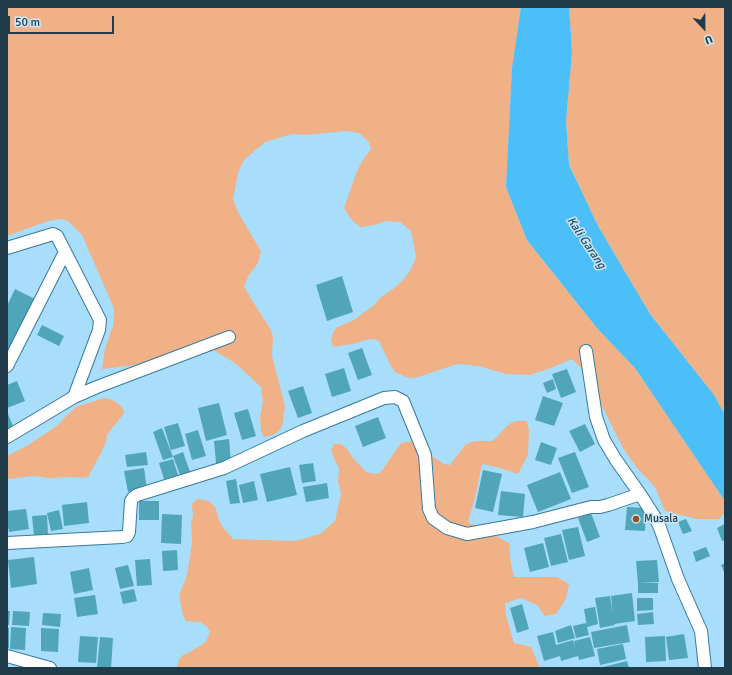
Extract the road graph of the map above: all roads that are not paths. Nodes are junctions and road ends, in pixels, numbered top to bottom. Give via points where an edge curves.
1 (7, 248) edge
2 (65, 252) junction
3 (229, 337) dead end
4 (586, 351) dead end
5 (7, 366) edge
6 (74, 397) junction
7 (7, 437) edge
8 (640, 494) junction
9 (7, 543) edge
10 (7, 656) edge
11 (50, 668) edge
12 (705, 668) edge

1 - 2 street via 52,234 57,236
2 - 5 street
2 - 6 street via 100,320 99,330
3 - 6 street
4 - 8 street via 596,417 604,440
6 - 7 street
8 - 9 street via 600,507 473,533 467,534 447,528 432,518 425,455 402,401 395,397 384,398 303,431 224,468 137,495 131,500 127,536
8 - 12 street via 656,519 701,631
10 - 11 street

